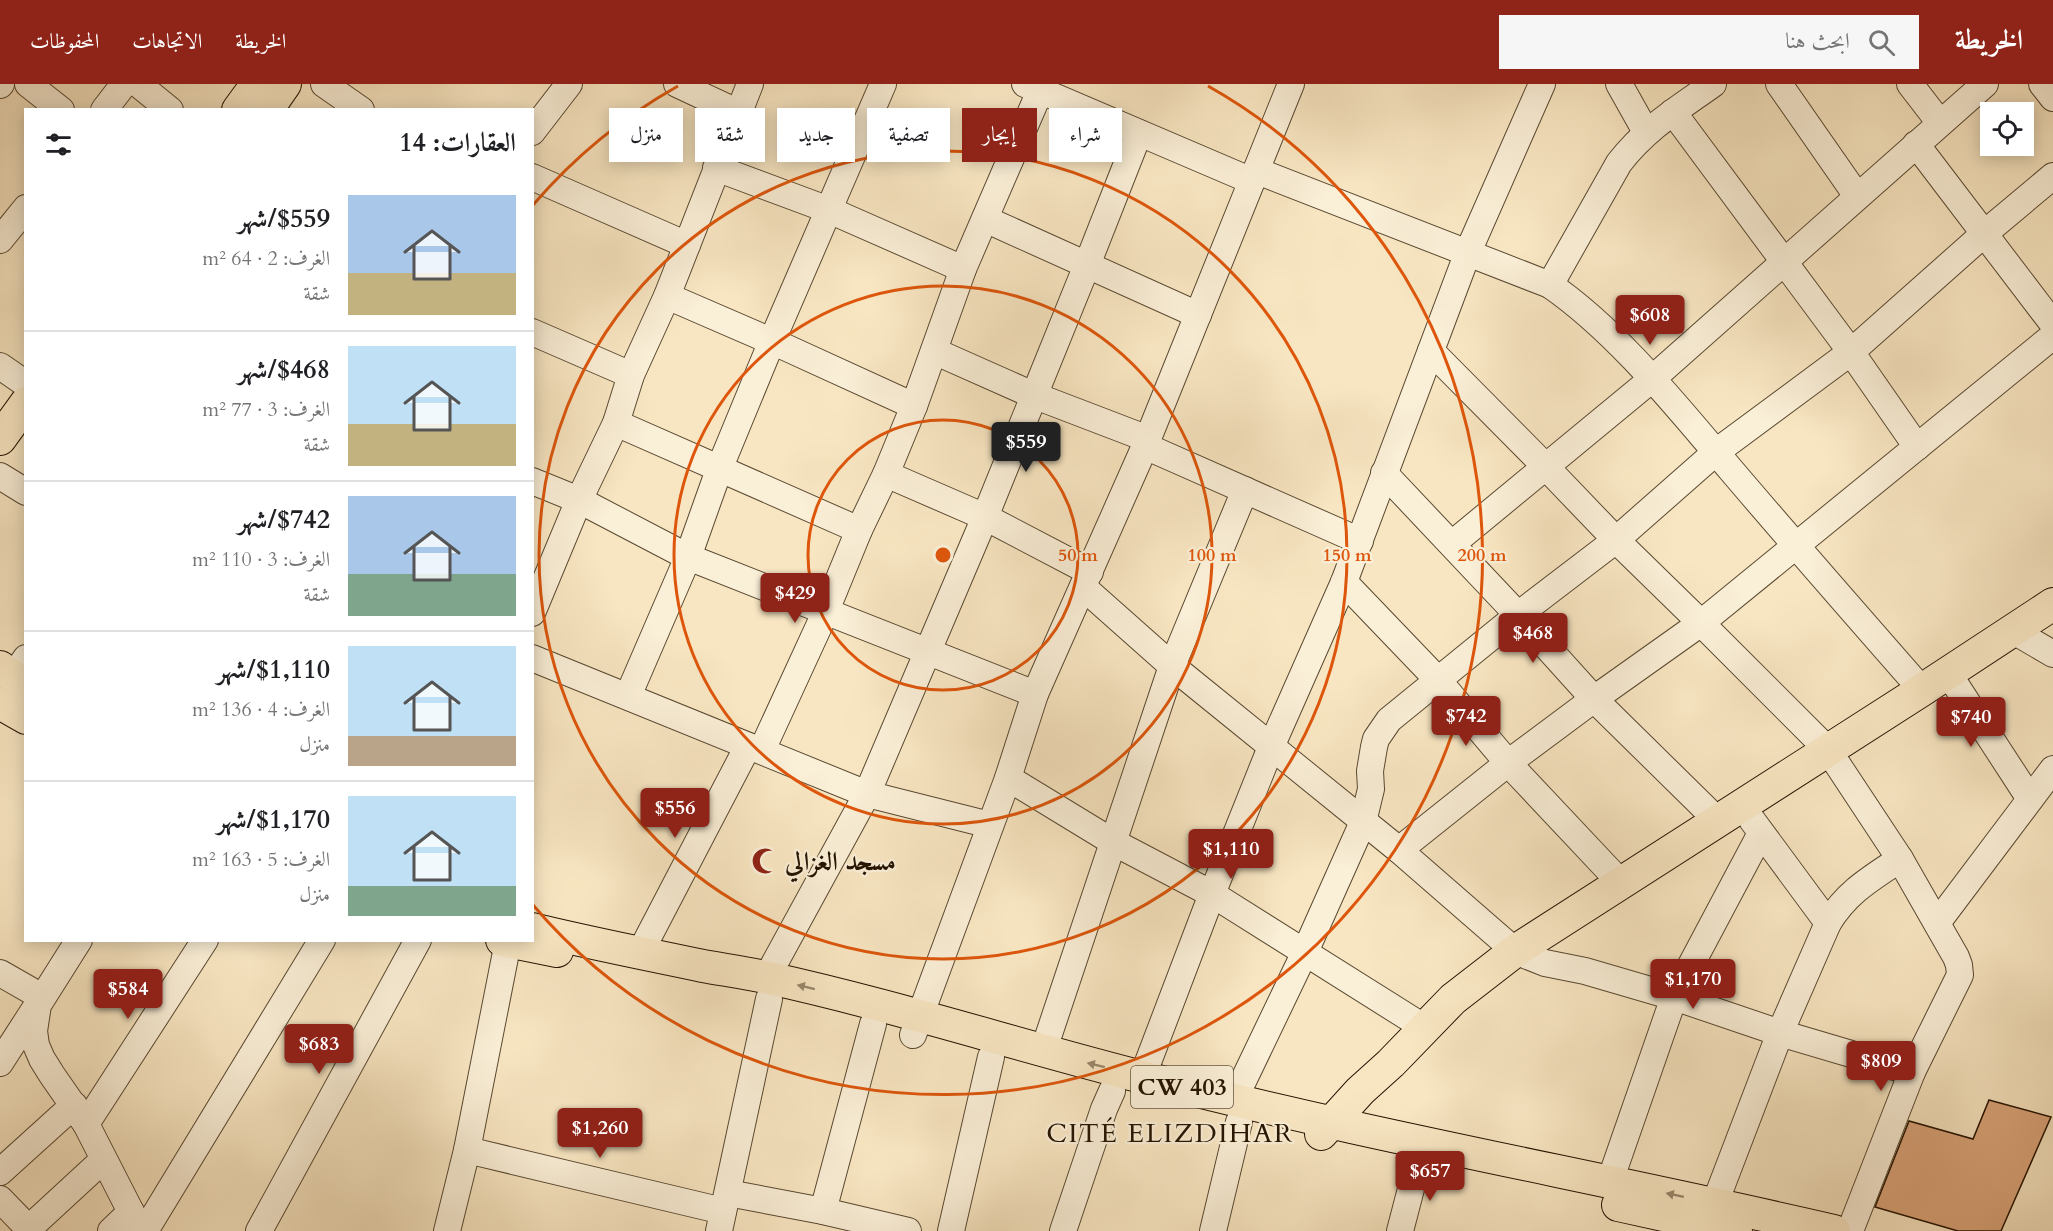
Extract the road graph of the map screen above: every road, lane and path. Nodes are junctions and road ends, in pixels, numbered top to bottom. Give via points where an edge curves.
1 (28, 84) edge
2 (124, 84) edge
3 (138, 84) edge
4 (256, 84) edge
5 (285, 84) edge
6 (324, 84) edge
7 (569, 84) edge
8 (677, 84) edge
9 (750, 84) edge
10 (883, 84) edge
11 (1291, 84) edge
12 (1619, 84) edge
13 (1713, 84) edge
14 (1779, 84) edge
15 (1910, 84) edge
16 (1985, 84) edge
17 (2042, 84) edge
18 (1036, 86) edge
19 (1536, 86) edge
20 (2053, 98) edge
21 (58, 108) edge
22 (106, 108) edge
23 (168, 108) edge
24 (239, 108) edge
25 (268, 108) edge
26 (358, 108) edge
27 (728, 108) edge
28 (741, 108) edge
29 (1673, 112) junction
30 (1940, 123) junction
31 (534, 129) edge
32 (1646, 132) junction
33 (1139, 133) junction
34 (1916, 144) junction
35 (719, 162) edge
36 (716, 168) junction
37 (1254, 176) junction
38 (2053, 176) edge
39 (534, 178) edge
40 (1857, 196) junction
41 (829, 210) junction
42 (986, 219) junction
43 (1984, 233) junction
44 (687, 245) junction
45 (1468, 252) junction
46 (1784, 261) junction
47 (1087, 265) junction
48 (963, 269) junction
49 (1550, 285) junction
50 (667, 296) junction
51 (1198, 315) junction
52 (2053, 324) edge
53 (534, 333) edge
54 (2053, 336) edge
55 (772, 341) junction
56 (934, 351) junction
57 (1431, 351) junction
58 (1851, 352) junction
59 (0, 366) edge
60 (631, 375) junction
61 (1652, 379) junction
62 (24, 383) edge
63 (1033, 395) junction
64 (24, 406) edge
65 (914, 406) junction
66 (616, 423) junction
67 (0, 439) edge
68 (1147, 443) junction
69 (1917, 447) junction
70 (1716, 452) junction
71 (1545, 466) junction
72 (720, 467) junction
73 (1384, 473) junction
74 (886, 474) junction
75 (0, 476) edge
76 (534, 482) edge
77 (1245, 490) junction
78 (24, 491) edge
79 (579, 500) junction
80 (985, 517) junction
81 (860, 530) junction
82 (1616, 540) junction
83 (1360, 541) junction
84 (1452, 544) junction
85 (1796, 546) junction
86 (688, 557) junction
87 (1087, 579) junction
88 (1344, 582) junction
89 (2053, 604) edge
90 (534, 608) edge
91 (825, 613) junction
92 (1518, 615) junction
93 (1701, 623) junction
94 (2012, 630) junction
95 (926, 652) junction
96 (2053, 654) edge
97 (534, 659) edge
98 (1173, 666) junction
99 (1948, 673) junction
100 (13, 678) edge
101 (1437, 679) junction
102 (1922, 690) junction
103 (1035, 694) junction
104 (628, 696) junction
105 (1594, 699) junction
106 (24, 712) edge
107 (1272, 747) junction
108 (755, 748) junction
109 (1828, 750) junction
110 (1508, 763) junction
111 (2053, 769) edge
112 (1008, 778) junction
113 (867, 794) junction
114 (2030, 799) junction
115 (1730, 812) junction
116 (1363, 822) junction
117 (990, 825) junction
118 (1761, 833) junction
119 (1113, 842) junction
120 (1399, 850) junction
121 (1900, 859) junction
122 (1620, 882) junction
123 (1212, 894) junction
124 (1828, 923) junction
125 (1937, 923) junction
126 (534, 940) edge
127 (78, 942) edge
128 (204, 942) edge
129 (321, 942) edge
130 (417, 942) edge
131 (513, 942) edge
132 (531, 942) edge
133 (1515, 951) junction
134 (1305, 952) junction
135 (640, 953) junction
136 (0, 973) edge
137 (768, 988) junction
138 (1674, 997) junction
139 (40, 1001) junction
140 (873, 1024) junction
141 (916, 1025) junction
142 (1425, 1028) junction
143 (1780, 1033) junction
144 (1043, 1052) junction
145 (991, 1057) junction
146 (0, 1063) edge
147 (1391, 1063) junction
148 (1912, 1072) junction
149 (1142, 1078) junction
150 (1112, 1091) junction
151 (1237, 1111) junction
152 (81, 1114) junction
153 (1324, 1130) junction
154 (1380, 1144) junction
155 (467, 1150) junction
156 (103, 1160) junction
157 (1418, 1162) junction
158 (0, 1172) edge
159 (1610, 1181) junction
160 (0, 1199) edge
161 (1715, 1203) junction
162 (723, 1212) edge
163 (829, 1219) edge
164 (138, 1225) edge
165 (1802, 1227) edge
166 (29, 1230) edge
167 (111, 1231) edge
168 (259, 1231) edge
169 (447, 1231) edge
170 (908, 1231) edge
171 (951, 1231) edge
172 (1063, 1231) edge
173 (1213, 1231) edge
174 (1400, 1231) edge
175 (1736, 1231) edge
176 (1834, 1231) edge
177 (1850, 1231) edge

1 - 21 street
2 - 22 street
3 - 23 street
4 - 24 main road
5 - 25 main road
6 - 26 street
7 - 31 street
8 - 27 street
9 - 28 street
10 - 41 street
11 - 37 street
12 - 32 street
13 - 29 street
14 - 40 street
15 - 30 street
16 - 30 street
17 - 20 street
18 - 33 street
18 - 42 street
19 - 45 street
29 - 32 street
29 - 46 street
30 - 34 street
32 - 49 street via 1619,163
33 - 37 street
33 - 47 street
34 - 40 street
34 - 43 street
35 - 36 street
36 - 41 street
36 - 44 street
37 - 45 street
37 - 51 street
38 - 43 street
39 - 44 street
40 - 46 street
41 - 48 street
41 - 55 street
42 - 47 street
42 - 48 street
43 - 52 street
43 - 58 street
44 - 50 street
45 - 49 street
45 - 57 street
46 - 58 street
46 - 61 street
47 - 51 street
47 - 63 street
48 - 56 street
49 - 61 street via 1593,320
50 - 55 street
50 - 60 street
51 - 68 street
53 - 60 street
54 - 69 street
55 - 65 street
55 - 72 street
56 - 63 street
56 - 65 street
57 - 71 street
57 - 73 street
58 - 69 street
58 - 70 street
59 - 62 street
60 - 66 street
61 - 70 street
61 - 71 street
63 - 68 street
63 - 80 street
64 - 67 main road
65 - 74 street
66 - 72 street
66 - 79 street
68 - 77 street
68 - 87 street
69 - 85 street
70 - 82 street
70 - 85 street
71 - 82 street
71 - 84 street
72 - 81 street
72 - 86 street
73 - 83 street
73 - 84 street
74 - 80 street
74 - 81 street
75 - 78 street
76 - 79 street
77 - 83 street
77 - 98 street
79 - 86 street
79 - 90 street
80 - 87 street
80 - 95 street
81 - 91 street
82 - 92 street
82 - 93 street
83 - 88 street
84 - 92 street
85 - 93 street
85 - 102 street
86 - 91 street
86 - 104 street
87 - 98 street
87 - 103 street
88 - 101 street
88 - 107 street
89 - 94 main road
91 - 95 street
91 - 108 street
92 - 101 street
92 - 105 street
93 - 105 street
93 - 109 street
94 - 96 street
94 - 99 main road
95 - 103 street
95 - 113 street
97 - 104 street
98 - 107 street
98 - 119 street
99 - 102 main road
99 - 114 street
100 - 106 main road
101 - 110 street
101 - 116 street via 1389,720 1376,739
102 - 109 main road
103 - 112 street
104 - 108 street
105 - 110 street
105 - 115 street
107 - 116 street
107 - 123 street
108 - 113 street
108 - 135 street
109 - 115 main road
109 - 121 street
110 - 120 street
110 - 122 street
111 - 114 street
112 - 117 street
112 - 119 street
113 - 117 street
113 - 137 street
114 - 125 street
115 - 118 street
115 - 122 main road
116 - 120 street
116 - 134 street
117 - 141 street
118 - 124 street
118 - 138 street
119 - 123 street
119 - 144 street
120 - 133 street
121 - 124 street via 1858,886
121 - 125 street
122 - 133 main road
123 - 134 street
123 - 149 street
124 - 143 street
125 - 148 street via 1956,957 1960,975
126 - 135 main road, CW 403
127 - 139 street
128 - 152 street
129 - 164 street
130 - 168 street
131 - 155 street
132 - 137 main road, CW 403 via 571,954
133 - 138 street via 1545,963
133 - 142 main road via 1470,985
134 - 142 street
134 - 151 street
135 - 137 main road, CW 403
136 - 139 street
137 - 140 main road, CW 403
141 -> 137 main road, CW 403
137 - 162 street
138 - 143 street
138 - 159 street
139 - 146 street
139 - 152 street via 34,1031 36,1045 52,1076
140 - 141 main road, CW 403
140 - 163 street
141 - 144 main road, CW 403
141 - 145 main road, CW 403
142 - 147 main road
143 - 148 street
143 - 161 street
149 -> 144 main road, CW 403
145 - 150 main road, CW 403
145 - 171 street
147 - 153 main road
147 - 154 main road via 1378,1110
148 - 177 street
149 - 151 main road, CW 403
150 - 151 main road, CW 403
150 - 172 street
151 - 153 main road, CW 403
151 - 173 street
152 - 156 street
152 - 158 street
153 - 154 main road, CW 403
154 - 157 main road, CW 403
154 - 159 main road, CW 403
155 - 162 street
155 - 169 street
156 - 164 street
156 - 166 street
157 - 174 street
157 - 175 main road, CW 403
161 -> 159 main road, CW 403
160 - 166 street
161 - 165 main road, CW 403
162 - 163 street
163 - 170 street
164 - 167 street
165 - 176 main road, CW 403

